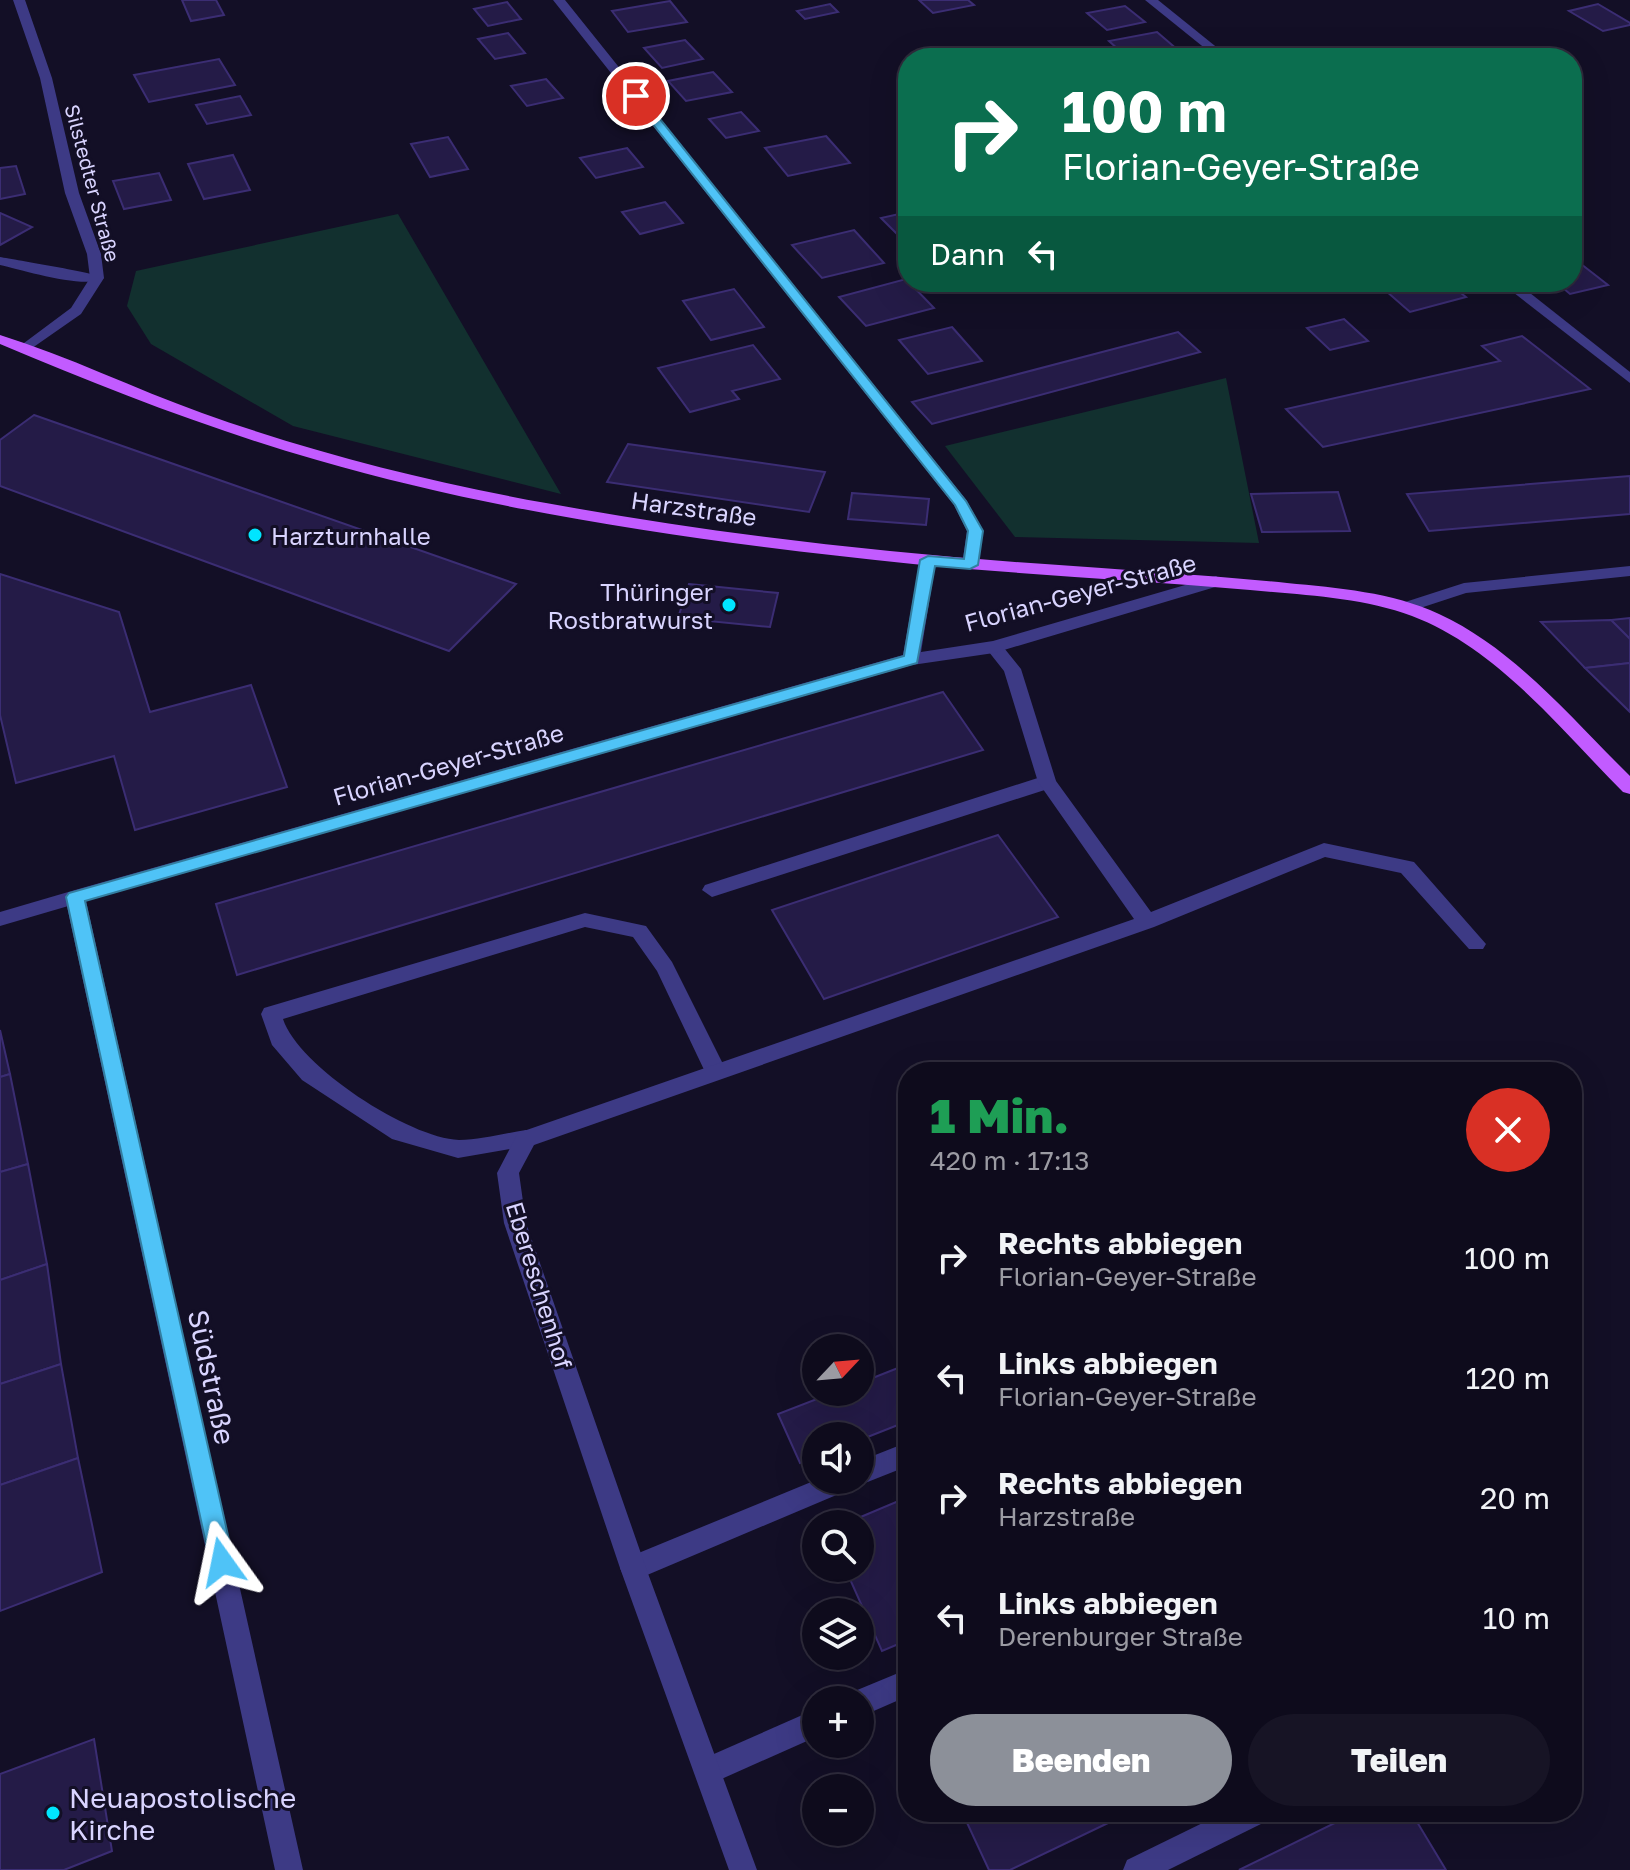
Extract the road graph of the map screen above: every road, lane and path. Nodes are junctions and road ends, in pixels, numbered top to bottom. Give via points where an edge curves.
1 (19, 0) edge
2 (559, 0) edge
3 (1151, 0) edge
4 (1211, 48) edge
5 (0, 261) edge
6 (97, 278) junction
7 (1520, 292) edge
8 (0, 339) edge
9 (25, 349) junction
10 (1630, 379) edge
11 (928, 560) junction
12 (970, 565) junction
13 (1630, 571) edge
14 (1216, 581) junction
15 (1405, 608) junction
16 (994, 647) junction
17 (911, 659) junction
18 (1047, 782) junction
19 (1630, 787) edge
20 (712, 890) dead end
21 (75, 897) junction
22 (0, 919) edge
23 (1147, 922) junction
24 (1476, 944) dead end
25 (715, 1070) junction
26 (526, 1139) junction
27 (898, 1458) edge
28 (874, 1467) edge
29 (810, 1494) edge
30 (633, 1568) junction
31 (898, 1686) edge
32 (874, 1697) edge
33 (802, 1729) edge
34 (708, 1771) junction
35 (1235, 1822) edge
36 (289, 1870) edge
37 (743, 1870) edge
38 (1137, 1870) edge

1 - 6 street, Silstedter Straße via 46,78
2 - 12 street via 961,504 975,531
3 - 4 street
5 - 6 street
6 - 9 street, Silstedter Straße via 76,311
7 - 10 street
8 - 9 main road, Harzstraße
9 - 11 main road, Harzstraße via 181,412 384,473 633,524
11 - 12 main road, Harzstraße
11 - 17 street
12 - 14 main road, Harzstraße
13 - 15 street via 1464,588
14 - 15 main road, Harzstraße
14 - 16 street, Florian-Geyer-Straße
15 - 19 main road, Harzstraße via 1461,633 1495,658
16 - 17 street, Florian-Geyer-Straße
16 - 18 street via 1012,669
17 - 21 street, Florian-Geyer-Straße
18 - 20 street
18 - 23 street
21 - 22 street, Florian-Geyer-Straße
21 - 36 street, Südstraße
23 - 24 street via 1324,850 1407,867
23 - 25 street
25 - 26 street
25 - 26 street via 665,967 639,931 585,920 271,1014 279,1039 310,1074 400,1133 458,1149
26 - 30 street, Ebereschenhof via 508,1173 515,1223
27 - 28 street
29 - 30 street
30 - 34 street, Ebereschenhof
31 - 32 street
33 - 34 street
34 - 37 street, Ebereschenhof
35 - 38 street

